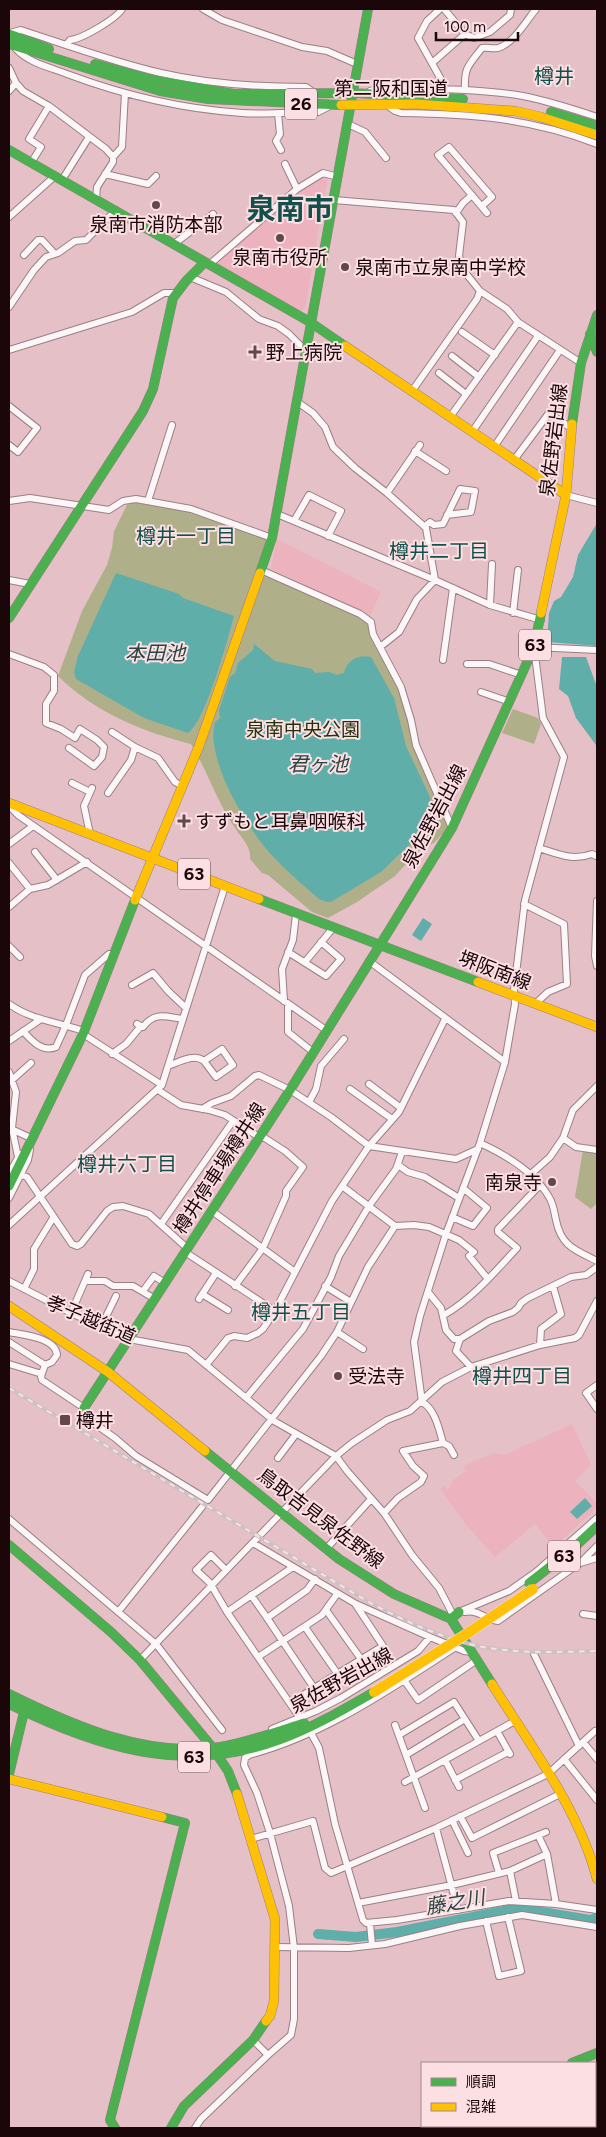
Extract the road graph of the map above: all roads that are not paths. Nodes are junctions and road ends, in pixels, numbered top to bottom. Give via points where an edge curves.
1 (122, 9) edge
2 (203, 9) edge
3 (368, 9) edge
4 (511, 9) edge
5 (536, 9) edge
6 (442, 10) edge
7 (9, 34) edge
8 (465, 34) junction
9 (10, 44) edge
10 (66, 45) junction
11 (432, 63) junction
12 (357, 64) junction
13 (9, 68) edge
14 (16, 83) junction
15 (444, 89) junction
16 (465, 89) junction
17 (9, 91) edge
18 (125, 93) junction
19 (314, 93) junction
20 (357, 94) junction
21 (387, 104) junction
22 (331, 105) junction
23 (48, 106) junction
24 (351, 106) junction
25 (278, 112) junction
26 (597, 117) edge
27 (348, 124) junction
28 (597, 126) edge
29 (597, 135) edge
30 (89, 137) junction
31 (597, 144) edge
32 (9, 150) edge
33 (281, 150) dead end
34 (113, 157) junction
35 (386, 158) dead end
36 (32, 163) junction
37 (285, 164) dead end
38 (464, 164) junction
39 (453, 173) junction
40 (105, 174) junction
41 (156, 176) dead end
42 (338, 177) junction
43 (58, 178) junction
44 (297, 188) junction
45 (472, 195) junction
46 (96, 199) junction
47 (334, 200) junction
48 (482, 206) junction
49 (116, 210) junction
50 (487, 213) dead end
51 (212, 214) dead end
52 (456, 214) junction
53 (9, 216) edge
54 (174, 244) junction
55 (54, 253) junction
56 (24, 255) dead end
57 (207, 263) junction
58 (190, 277) junction
59 (480, 291) junction
60 (176, 293) junction
61 (9, 306) edge
62 (597, 314) edge
63 (310, 322) junction
64 (518, 322) junction
65 (462, 332) dead end
66 (590, 334) junction
67 (538, 336) junction
68 (9, 350) edge
69 (560, 350) junction
70 (306, 351) junction
71 (597, 352) edge
72 (495, 355) junction
73 (452, 356) dead end
74 (581, 363) junction
75 (439, 373) dead end
76 (479, 376) junction
77 (412, 391) junction
78 (466, 394) junction
79 (296, 401) junction
80 (9, 406) edge
81 (450, 418) junction
82 (172, 425) dead end
83 (571, 428) junction
84 (472, 432) junction
85 (9, 445) edge
86 (420, 445) dead end
87 (494, 447) junction
88 (415, 451) junction
89 (514, 460) junction
90 (446, 471) dead end
91 (387, 493) junction
92 (566, 495) junction
93 (9, 501) edge
94 (148, 501) junction
95 (597, 503) edge
96 (82, 507) junction
97 (277, 514) junction
98 (447, 515) junction
99 (294, 521) junction
100 (425, 526) junction
101 (328, 536) junction
102 (272, 538) junction
103 (492, 564) dead end
104 (261, 570) junction
105 (518, 570) dead end
106 (9, 580) edge
107 (435, 580) junction
108 (30, 584) junction
109 (454, 588) junction
110 (490, 605) junction
111 (514, 613) junction
112 (9, 618) edge
113 (541, 620) junction
114 (380, 647) junction
115 (534, 647) junction
116 (597, 650) edge
117 (9, 654) edge
118 (443, 660) dead end
119 (467, 664) dead end
120 (522, 675) junction
121 (481, 692) dead end
122 (510, 702) junction
123 (112, 732) dead end
124 (135, 747) junction
125 (69, 748) dead end
126 (72, 782) dead end
127 (182, 786) junction
128 (108, 793) dead end
129 (9, 804) edge
130 (33, 826) junction
131 (452, 828) junction
132 (90, 834) junction
133 (9, 844) edge
134 (539, 848) junction
135 (35, 852) dead end
136 (596, 856) dead end
137 (152, 857) junction
138 (87, 862) junction
139 (9, 863) edge
140 (56, 880) junction
141 (225, 886) junction
142 (30, 889) junction
143 (137, 897) junction
144 (597, 901) edge
145 (524, 904) junction
146 (9, 907) edge
147 (296, 914) junction
148 (597, 927) edge
149 (333, 928) junction
150 (321, 942) junction
151 (380, 945) junction
152 (9, 946) edge
153 (206, 946) junction
154 (288, 952) junction
155 (114, 954) junction
156 (20, 957) dead end
157 (369, 961) junction
158 (304, 962) junction
159 (597, 966) edge
160 (132, 985) dead end
161 (515, 996) junction
162 (286, 1003) junction
163 (9, 1004) edge
164 (535, 1004) junction
165 (186, 1008) junction
166 (41, 1019) junction
167 (183, 1019) junction
168 (446, 1019) junction
169 (66, 1025) junction
170 (597, 1027) edge
171 (23, 1030) junction
172 (326, 1030) junction
173 (83, 1033) junction
174 (344, 1039) dead end
175 (9, 1041) edge
176 (313, 1052) junction
177 (112, 1054) junction
178 (204, 1061) junction
179 (505, 1062) junction
180 (31, 1063) dead end
181 (168, 1066) junction
182 (9, 1072) edge
183 (12, 1080) junction
184 (369, 1084) dead end
185 (597, 1086) edge
186 (160, 1088) junction
187 (350, 1089) dead end
188 (290, 1090) junction
189 (309, 1102) junction
190 (401, 1108) junction
191 (202, 1109) junction
192 (392, 1120) junction
193 (233, 1121) junction
194 (10, 1128) edge
195 (259, 1136) junction
196 (563, 1138) junction
197 (33, 1139) junction
198 (369, 1146) junction
199 (479, 1146) junction
200 (597, 1150) edge
201 (402, 1152) junction
202 (18, 1157) junction
203 (398, 1165) junction
204 (9, 1174) edge
205 (21, 1174) junction
206 (531, 1174) junction
207 (540, 1185) junction
208 (9, 1186) edge
209 (342, 1186) junction
210 (463, 1188) junction
211 (9, 1198) edge
212 (40, 1198) junction
213 (459, 1198) junction
214 (369, 1206) junction
215 (212, 1211) junction
216 (452, 1216) junction
217 (53, 1218) junction
218 (161, 1224) junction
219 (9, 1225) edge
220 (395, 1226) junction
221 (446, 1234) junction
222 (263, 1248) junction
223 (186, 1250) junction
224 (597, 1261) edge
225 (597, 1267) edge
226 (295, 1272) junction
227 (216, 1273) junction
228 (488, 1279) junction
229 (9, 1281) edge
230 (165, 1283) junction
231 (235, 1286) junction
232 (325, 1286) junction
233 (553, 1286) junction
234 (24, 1289) junction
235 (143, 1291) junction
236 (428, 1292) junction
237 (116, 1296) dead end
238 (155, 1299) junction
239 (597, 1301) edge
240 (351, 1302) junction
241 (9, 1306) edge
242 (228, 1310) dead end
243 (275, 1311) junction
244 (71, 1313) junction
245 (444, 1314) junction
246 (101, 1327) junction
247 (9, 1332) edge
248 (337, 1332) junction
249 (129, 1339) junction
250 (460, 1339) junction
251 (9, 1342) edge
252 (540, 1345) junction
253 (363, 1349) dead end
254 (9, 1364) edge
255 (46, 1365) junction
256 (206, 1365) junction
257 (471, 1367) junction
258 (108, 1372) junction
259 (42, 1374) junction
260 (597, 1384) edge
261 (246, 1398) junction
262 (422, 1402) junction
263 (84, 1408) junction
264 (597, 1409) edge
265 (272, 1418) junction
266 (296, 1434) junction
267 (443, 1443) junction
268 (454, 1455) dead end
269 (336, 1456) junction
270 (278, 1458) dead end
271 (230, 1471) junction
272 (371, 1499) junction
273 (202, 1508) dead end
274 (283, 1512) junction
275 (384, 1513) junction
276 (597, 1518) edge
277 (9, 1519) edge
278 (597, 1526) edge
279 (597, 1535) edge
280 (253, 1543) junction
281 (9, 1545) edge
282 (597, 1546) edge
283 (326, 1548) junction
284 (597, 1558) edge
285 (580, 1563) junction
286 (293, 1567) junction
287 (226, 1570) junction
288 (315, 1579) junction
289 (211, 1586) junction
290 (531, 1586) junction
291 (511, 1590) junction
292 (337, 1594) junction
293 (251, 1595) junction
294 (490, 1600) junction
295 (525, 1603) junction
296 (356, 1604) junction
297 (326, 1610) junction
298 (118, 1612) junction
299 (227, 1612) junction
300 (582, 1614) dead end
301 (455, 1615) junction
302 (484, 1616) junction
303 (597, 1616) edge
304 (267, 1618) junction
305 (305, 1627) junction
306 (430, 1637) junction
307 (283, 1642) junction
308 (156, 1644) junction
309 (456, 1647) junction
310 (534, 1654) dead end
311 (475, 1656) junction
312 (258, 1657) junction
313 (361, 1659) junction
314 (140, 1660) junction
315 (337, 1673) junction
316 (404, 1680) junction
317 (314, 1688) junction
318 (373, 1689) junction
319 (9, 1694) edge
320 (290, 1703) junction
321 (9, 1704) edge
322 (24, 1712) junction
323 (300, 1718) junction
324 (465, 1719) junction
325 (515, 1721) junction
326 (395, 1725) dead end
327 (222, 1730) dead end
328 (497, 1732) junction
329 (595, 1732) dead end
330 (311, 1733) junction
331 (399, 1736) junction
332 (479, 1741) junction
333 (238, 1743) junction
334 (581, 1744) junction
335 (215, 1751) junction
336 (406, 1754) junction
337 (564, 1759) junction
338 (597, 1759) edge
339 (445, 1760) junction
340 (9, 1774) edge
341 (548, 1774) junction
342 (414, 1778) junction
343 (9, 1779) edge
344 (455, 1780) junction
345 (405, 1782) dead end
346 (460, 1787) dead end
347 (560, 1794) junction
348 (597, 1800) edge
349 (425, 1808) dead end
350 (460, 1816) junction
351 (452, 1820) junction
352 (436, 1828) junction
353 (546, 1832) dead end
354 (270, 1833) junction
355 (538, 1834) junction
356 (251, 1839) junction
357 (468, 1852) dead end
358 (547, 1854) junction
359 (348, 1866) junction
360 (510, 1871) junction
361 (499, 1874) junction
362 (597, 1880) edge
363 (452, 1885) junction
364 (516, 1901) junction
365 (358, 1903) junction
366 (556, 1904) junction
367 (458, 1910) junction
368 (597, 1910) edge
369 (508, 1917) junction
370 (486, 1921) junction
371 (370, 1925) junction
372 (597, 1926) edge
373 (372, 1944) junction
374 (276, 1947) junction
375 (294, 1948) junction
376 (253, 2040) junction
377 (597, 2053) edge
378 (268, 2055) junction
379 (574, 2062) edge
380 (115, 2128) edge
381 (171, 2128) edge
382 (195, 2128) edge

1 - 10 street via 116,18
2 - 12 street via 222,20 302,47 327,51
3 - 12 main road
4 - 8 street via 510,15 490,32 474,38
5 - 16 street via 523,28 500,47 482,48 466,69
6 - 8 street
6 - 11 street via 427,21 418,38
7 - 10 street via 21,30
7 - 19 main road, 第二阪和国道 / 26 via 87,62 181,86 234,94
8 - 11 street
9 - 18 street via 28,59
9 - 22 main road, 第二阪和国道 / 26 via 160,91 208,99
10 - 19 street via 161,74 224,83 306,87
11 - 15 street
12 - 20 main road
13 - 14 street
14 - 17 street
14 - 23 street
15 - 16 street
15 - 20 street via 381,88
16 - 26 street via 524,96
18 - 25 street via 206,110
18 - 34 street via 122,147
19 - 20 main road, 第二阪和国道 / 26
20 - 24 main road
20 - 28 main road, 第二阪和国道 / 26 via 482,100 531,107
21 - 24 main road, 第二阪和国道 / 26
21 - 29 main road, 第二阪和国道 / 26 via 515,112 560,122
21 - 31 street via 401,112 509,119
22 - 24 main road, 第二阪和国道 / 26
22 - 25 street via 318,112
23 - 30 street
23 - 36 street via 29,139 41,147
24 - 27 main road
25 - 33 street via 280,134 276,141
27 - 35 street via 365,132
27 - 42 main road
30 - 34 street
30 - 43 street
32 - 36 main road
34 - 40 street
36 - 43 main road
37 - 44 street
38 - 39 street
38 - 39 street via 449,147 438,155
38 - 48 street via 492,197
39 - 45 street
40 - 41 street via 148,184
40 - 46 street via 97,187
42 - 44 street via 323,173
42 - 47 main road
43 - 46 main road
43 - 53 street
44 - 57 street
45 - 48 street
45 - 52 street
46 - 49 main road
47 - 52 street via 454,210
47 - 63 main road
48 - 50 street
49 - 54 main road
49 - 55 street via 86,240 75,241
51 - 54 street
52 - 59 street via 463,222 459,256 464,271
54 - 57 main road
55 - 56 street via 42,240 38,240
55 - 61 street via 34,270
57 - 58 main road
57 - 63 main road
58 - 60 main road
58 - 70 street via 226,292 259,319 289,334
59 - 64 street via 507,309
59 - 77 street
60 - 68 street via 164,293 132,312
60 - 96 main road via 153,389 146,405
62 - 66 main road, 泉佐野岩出線 / 63
63 - 70 main road
63 - 77 main road
64 - 67 street
64 - 72 street
65 - 72 street
66 - 71 main road
66 - 74 main road, 泉佐野岩出線 / 63
67 - 69 street
67 - 84 street
69 - 74 street
69 - 87 street
70 - 79 main road
72 - 76 street
73 - 76 street
74 - 83 main road, 泉佐野岩出線 / 63
75 - 78 street
76 - 78 street
77 - 81 main road
78 - 81 street
79 - 91 street via 325,427 333,447
79 - 97 main road
80 - 85 street via 37,428 18,452
81 - 84 main road
82 - 94 street
83 - 89 street via 549,413
83 - 92 main road, 泉佐野岩出線 / 63
84 - 87 main road
86 - 88 street
87 - 89 main road
88 - 90 street
88 - 91 street
89 - 92 main road
91 - 100 street
92 - 95 street
92 - 113 main road, 泉佐野岩出線 / 63
93 - 96 street via 30,498
94 - 96 street via 124,501 109,510
94 - 102 street via 191,509
96 - 108 main road
97 - 99 street
97 - 102 main road
98 - 98 street via 472,512 475,491 460,489
98 - 100 street via 443,524 430,522
99 - 101 street
99 - 101 street via 309,495 341,511
100 - 107 street
101 - 107 street
102 - 104 main road
103 - 110 street
104 - 114 street via 368,619
104 - 127 main road
105 - 111 street
106 - 108 street
107 - 109 street
107 - 114 street via 417,599 399,632
108 - 112 main road
109 - 110 street
109 - 118 street
110 - 111 street
111 - 113 street
113 - 115 main road, 泉佐野岩出線 / 63
114 - 131 street via 401,687 416,746
115 - 116 street
115 - 120 main road, 泉佐野岩出線 / 63
115 - 134 street via 543,718 564,757
117 - 125 street via 44,667 54,675 54,691 46,704 46,723 75,738 80,730 104,747 94,766
119 - 120 street via 489,664
120 - 122 main road, 泉佐野岩出線 / 63
121 - 122 street
122 - 131 main road, 泉佐野岩出線 / 63
123 - 124 street
124 - 127 street via 158,758 175,782
124 - 128 street via 131,760
126 - 132 street via 91,790 84,806
127 - 137 main road
129 - 130 street via 18,816
129 - 132 main road, 63
130 - 133 street
130 - 138 street
131 - 151 main road, 泉佐野岩出線 / 63
132 - 137 main road, 63
134 - 136 street via 571,858
134 - 145 street
135 - 140 street
137 - 141 main road, 63
137 - 143 main road
138 - 140 street
138 - 143 street
139 - 142 street
140 - 142 street
141 - 147 main road, 63
141 - 153 street
142 - 146 street
143 - 153 street
143 - 155 main road
144 - 148 street
145 - 161 street
145 - 164 street via 564,924 567,984 548,992
147 - 149 main road, 63
147 - 154 street
148 - 159 street
149 - 150 street
149 - 151 main road, 63
150 - 158 street
150 - 158 street via 341,959 326,976
151 - 157 main road, 樽井停車場樽井線
151 - 161 main road, 堺阪南線
152 - 156 street
153 - 162 street
153 - 165 street
154 - 158 street
154 - 162 street via 282,969
155 - 169 street via 109,954 85,975
155 - 173 main road
157 - 168 street
157 - 172 main road, 樽井停車場樽井線
160 - 165 street via 153,973
161 - 164 main road, 堺阪南線
161 - 179 street
162 - 172 street
162 - 176 street via 288,1032
163 - 166 street
164 - 170 main road, 堺阪南線
165 - 167 street
166 - 169 street
166 - 171 street
167 - 177 street via 156,1016 143,1026 139,1025 126,1044
167 - 181 street
168 - 179 street
168 - 190 street
169 - 171 street via 59,1042 51,1049 36,1044
169 - 173 street
171 - 175 street
172 - 176 main road, 樽井停車場樽井線
173 - 177 street
173 - 197 main road
174 - 189 street via 321,1066
176 - 188 main road, 樽井停車場樽井線
177 - 186 street
178 - 178 street via 222,1049 233,1065 216,1077
178 - 181 street via 196,1057
179 - 199 street
180 - 183 street
181 - 186 street
182 - 183 street
183 - 194 street via 16,1100
184 - 190 street
185 - 196 street via 573,1110
186 - 191 street via 180,1105
186 - 212 street
187 - 192 street
188 - 189 street
188 - 191 street via 259,1075 231,1096
188 - 195 main road, 樽井停車場樽井線
189 - 198 street
190 - 192 street
191 - 193 street
192 - 198 street
193 - 195 street
193 - 218 street
194 - 197 street
194 - 202 street
195 - 215 main road, 樽井停車場樽井線
195 - 222 street via 285,1151 303,1167 286,1191
196 - 200 street via 576,1147
196 - 206 street via 550,1157
197 - 202 street
197 - 205 street
197 - 208 main road
198 - 201 street
198 - 209 street
199 - 201 street via 456,1159
199 - 206 street via 497,1151
199 - 210 street
201 - 203 street
202 - 204 street
203 - 213 street via 408,1172 425,1176
203 - 214 street
205 - 211 street
205 - 212 street
206 - 207 street
207 - 224 street via 554,1207 560,1234 566,1244
207 - 228 street via 498,1229 517,1248
209 - 214 street
209 - 226 street
210 - 213 street
210 - 216 street via 487,1208 473,1226
212 - 217 street
212 - 219 street
213 - 216 street
214 - 220 street
214 - 232 street
215 - 222 street
215 - 223 main road, 樽井停車場樽井線
216 - 221 street
217 - 218 street via 77,1246 113,1206 149,1214
217 - 234 street via 34,1249 34,1269
218 - 223 street
220 - 221 street via 429,1227
220 - 240 street via 368,1267
221 - 228 street via 474,1252 469,1256
221 - 236 street
222 - 226 street
222 - 231 street
223 - 227 street
223 - 230 main road, 樽井停車場樽井線
225 - 233 street via 586,1275 571,1277
226 - 243 street
227 - 231 street
227 - 242 street via 200,1296
228 - 245 street
229 - 234 street, 孝子越街道
230 - 235 street via 154,1276
230 - 238 main road, 樽井停車場樽井線
231 - 243 street
232 - 240 street
232 - 261 street via 303,1329
233 - 250 street via 528,1298 508,1315 489,1321
233 - 252 street via 561,1314 541,1329
234 - 244 street, 孝子越街道
235 - 238 street
235 - 244 street via 133,1286 113,1286 87,1278
236 - 245 street
236 - 262 street via 414,1342
237 - 246 street
238 - 249 main road, 樽井停車場樽井線
239 - 252 street via 579,1335
240 - 248 street
241 - 258 main road, 鳥取吉見泉佐野線
243 - 256 street via 258,1333 246,1338 228,1338
244 - 246 street, 孝子越街道
245 - 250 street via 446,1330
246 - 249 street, 孝子越街道
247 - 255 street via 48,1342 54,1347 57,1355
248 - 253 street
248 - 265 street
249 - 256 street, 孝子越街道 via 181,1347
249 - 258 main road, 樽井停車場樽井線
250 - 257 street via 456,1351
251 - 255 street
252 - 257 street
254 - 259 street
255 - 259 street
256 - 261 street, 孝子越街道
257 - 262 street via 442,1382
258 - 263 main road, 樽井停車場樽井線
258 - 271 main road, 鳥取吉見泉佐野線
259 - 263 street via 42,1380
260 - 264 street via 586,1392
261 - 265 street, 孝子越街道
262 - 267 street via 434,1415
262 - 269 street via 410,1412 374,1428
263 - 271 street via 83,1415 136,1456 208,1500
265 - 266 street, 孝子越街道
265 - 271 street
266 - 269 street, 孝子越街道
266 - 270 street
267 - 268 street
267 - 275 street via 403,1452 424,1476
269 - 272 street
269 - 274 street
271 - 274 main road, 鳥取吉見泉佐野線
272 - 275 street
272 - 283 street
273 - 298 street
274 - 280 street
274 - 283 main road, 鳥取吉見泉佐野線
275 - 301 street via 412,1555 440,1588
276 - 291 street
277 - 298 street
278 - 290 main road, 泉佐野岩出線 / 63
279 - 290 main road, 泉佐野岩出線 / 63
280 - 286 street
280 - 287 street
281 - 314 main road
282 - 285 street
283 - 301 main road, 鳥取吉見泉佐野線 via 394,1594
284 - 285 street
285 - 295 street
286 - 288 street
286 - 293 street
287 - 289 street
287 - 289 street via 211,1555 196,1570
288 - 292 street
288 - 304 street via 307,1590
289 - 299 street
289 - 308 street
290 - 318 main road, 泉佐野岩出線 / 63
291 - 294 street
291 - 295 street via 518,1592
292 - 296 street
292 - 297 street
293 - 299 street
293 - 304 street
294 - 301 street
294 - 302 street
295 - 302 street via 498,1621
296 - 306 street
296 - 313 street via 383,1646
297 - 305 street
297 - 313 street
298 - 308 street
299 - 312 street
300 - 303 street
301 - 302 street via 471,1610
301 - 311 main road
304 - 307 street
305 - 307 street
305 - 315 street
306 - 309 street
306 - 323 street via 418,1651 341,1698
307 - 312 street
307 - 317 street
308 - 314 street
308 - 327 street
309 - 311 street
309 - 316 street
310 - 334 street
311 - 316 street via 418,1700
311 - 325 main road
312 - 320 street
313 - 315 street
314 - 335 main road
315 - 317 street
316 - 330 street
317 - 320 street
318 - 333 main road, 泉佐野岩出線 / 63 via 304,1722
318 - 335 main road, 泉佐野岩出線 / 63 via 306,1729 272,1742
319 - 335 main road, 泉佐野岩出線 / 63 via 85,1728 124,1740 158,1747
320 - 323 street
321 - 322 main road, 泉佐野岩出線 / 63
322 - 335 main road, 泉佐野岩出線 / 63 via 109,1746 153,1755 192,1757
322 - 340 main road
323 - 333 street
324 - 331 street via 454,1702
324 - 332 street
324 - 336 street
325 - 328 street
325 - 341 main road
326 - 331 street
328 - 332 street
328 - 344 street via 509,1754
329 - 334 street
330 - 354 street via 245,1758 244,1765
330 - 359 street via 319,1748 335,1824
331 - 336 street
332 - 339 street
333 - 335 main road, 泉佐野岩出線 / 63
334 - 337 street
334 - 338 street
335 - 356 main road via 228,1771
336 - 342 street
337 - 341 street
337 - 348 street
339 - 342 street
339 - 344 street
341 - 347 main road
341 - 350 street
342 - 345 street
342 - 349 street
343 - 380 main road via 185,1823 110,2120
344 - 346 street
347 - 350 street via 472,1838
347 - 362 main road via 580,1830
350 - 351 street
351 - 352 street
351 - 357 street
352 - 359 street
352 - 363 street
353 - 355 street
354 - 356 street
354 - 359 street via 313,1821 325,1868 331,1873
354 - 375 street via 289,1906
355 - 358 street
355 - 361 street via 493,1853
356 - 374 main road via 275,1919
358 - 360 street
358 - 366 street
359 - 365 street
360 - 361 street
360 - 364 street
361 - 363 street
363 - 365 street
363 - 367 street
364 - 366 street
364 - 367 street
365 - 371 street via 363,1920
366 - 368 street
367 - 371 street
369 - 370 street
369 - 370 street via 521,1972 499,1976
369 - 372 street via 522,1915
370 - 373 street
371 - 373 street
373 - 375 street via 349,1948
374 - 375 street
374 - 376 main road via 272,2009
375 - 378 street via 292,2035
376 - 378 street
376 - 381 main road via 195,2094
377 - 379 main road
378 - 382 street

